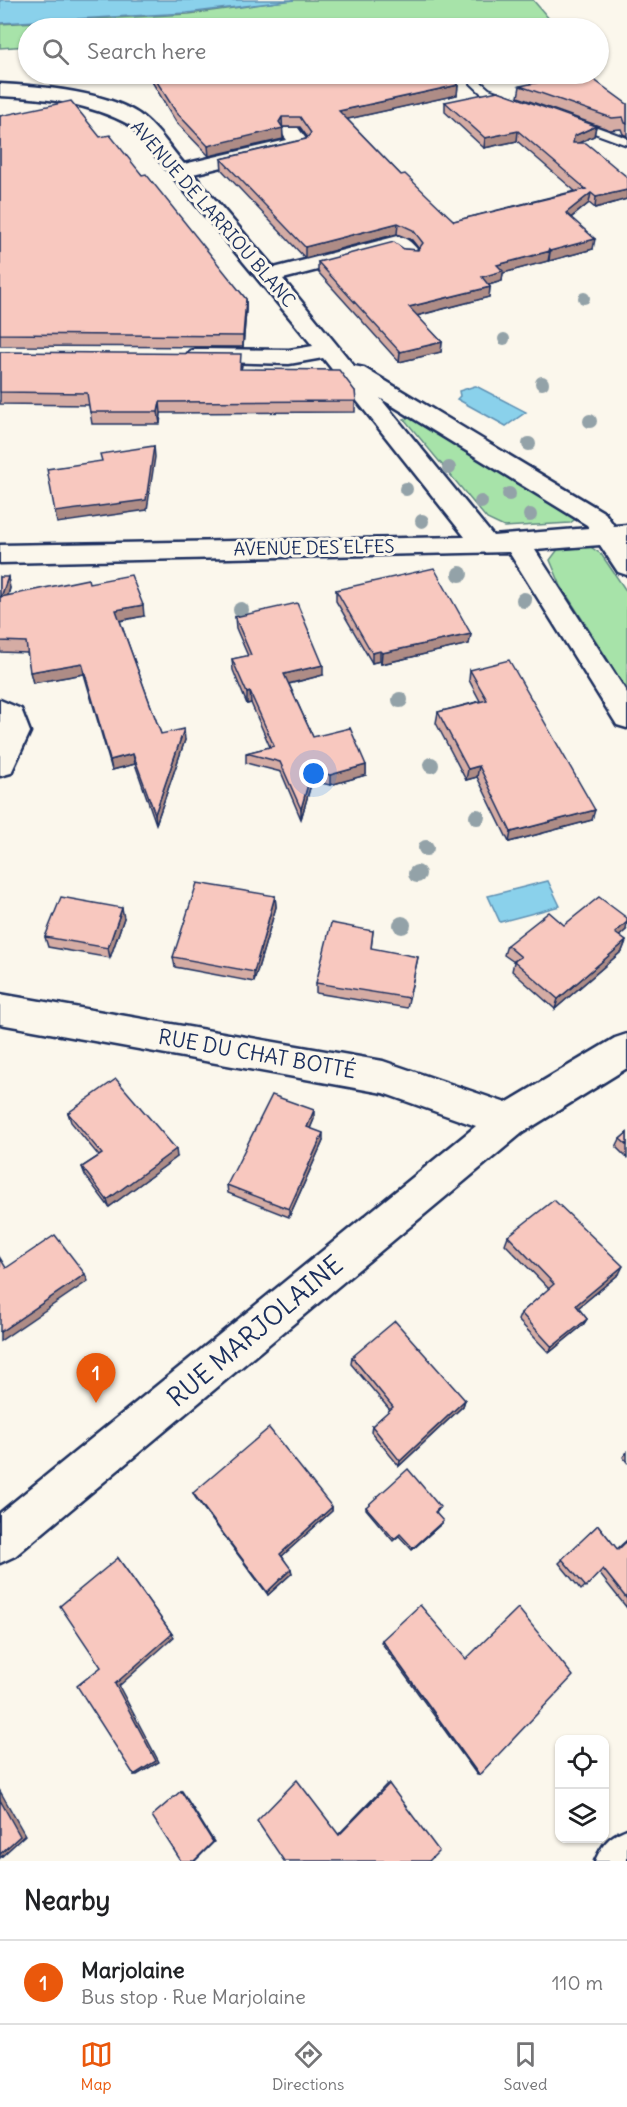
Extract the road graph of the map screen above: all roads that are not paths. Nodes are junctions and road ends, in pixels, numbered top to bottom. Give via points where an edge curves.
1 (477, 84) edge
2 (0, 90) edge
3 (527, 106) edge
4 (559, 117) edge
5 (627, 128) edge
6 (291, 132) edge
7 (612, 136) junction
8 (627, 142) edge
9 (594, 143) edge
10 (179, 171) junction
11 (409, 253) edge
12 (269, 276) junction
13 (332, 355) junction
14 (173, 356) edge
15 (617, 535) edge
16 (517, 543) junction
17 (486, 545) junction
18 (0, 554) edge
19 (627, 566) edge
20 (0, 711) edge
21 (627, 717) edge
22 (0, 765) edge
23 (0, 1009) edge
24 (627, 1049) edge
25 (509, 1121) junction
26 (0, 1541) edge
27 (627, 1852) edge
28 (620, 1861) edge

1 - 3 lane via 485,91
2 - 10 street, AVENUE DE LARRIOU BLANC via 72,96 115,108 136,121
4 - 7 lane
5 - 7 lane
6 - 10 street via 298,143
7 - 8 lane
7 - 9 lane
10 - 12 street, AVENUE DE LARRIOU BLANC
11 - 12 street via 398,242
12 - 13 street, AVENUE DE LARRIOU BLANC
13 - 14 street
13 - 15 street, AVENUE DE LARRIOU BLANC
13 - 17 street, AVENUE DE LARRIOU BLANC
15 - 16 street, AVENUE DES ELFES
15 - 19 street, AVENUE DE LARRIOU BLANC
16 - 17 street, AVENUE DES ELFES
16 - 21 street
17 - 18 street, AVENUE DES ELFES
20 - 22 street via 11,717 15,732
23 - 25 street, RUE DU CHAT BOTTÉ via 383,1077
24 - 25 street, RUE MARJOLAINE
25 - 26 street, RUE MARJOLAINE
27 - 28 street

